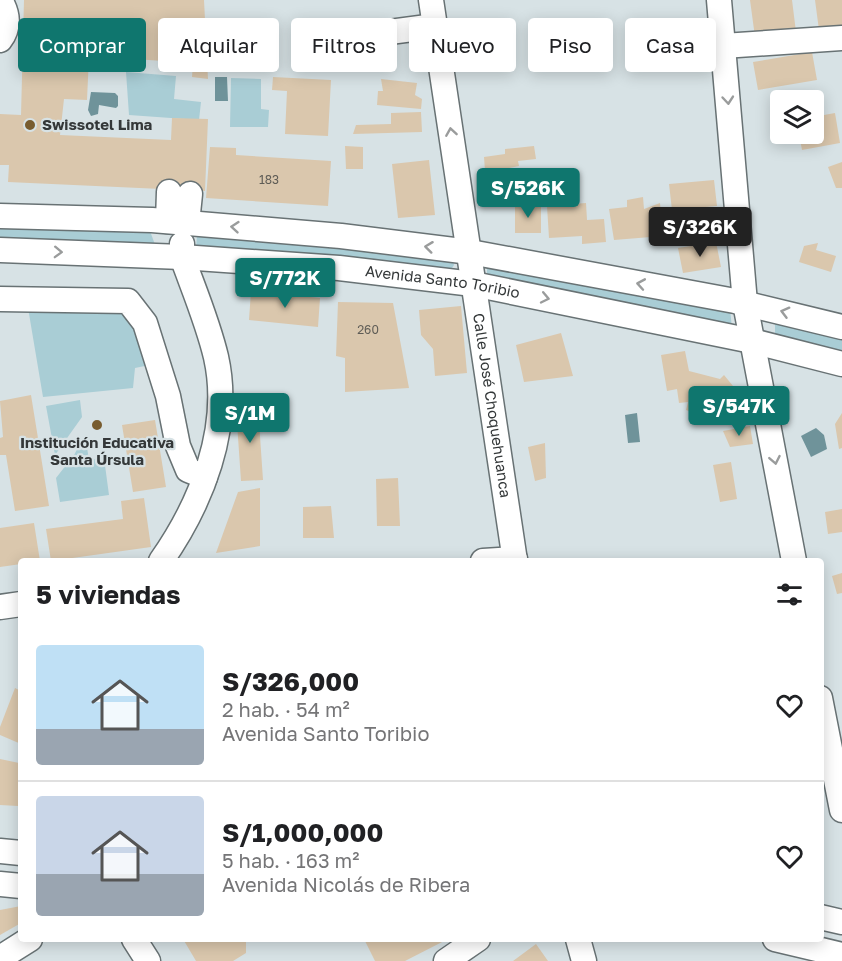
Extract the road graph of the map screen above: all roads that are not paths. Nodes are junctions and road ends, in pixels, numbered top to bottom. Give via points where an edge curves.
1 (0, 0) edge
2 (431, 0) edge
3 (719, 0) edge
4 (434, 18) edge
5 (842, 38) edge
6 (0, 40) edge
7 (723, 46) junction
8 (442, 72) edge
9 (180, 193) dead end
10 (0, 216) edge
11 (179, 222) junction
12 (0, 250) edge
13 (470, 252) junction
14 (182, 257) junction
15 (473, 285) junction
16 (0, 299) edge
17 (745, 303) junction
18 (842, 327) edge
19 (752, 341) junction
20 (842, 364) edge
21 (205, 477) junction
22 (163, 558) edge
23 (515, 558) edge
24 (793, 558) edge
25 (18, 605) edge
26 (0, 608) edge
27 (824, 718) edge
28 (842, 810) edge
29 (0, 851) edge
30 (18, 853) edge
31 (0, 884) edge
32 (18, 886) edge
33 (824, 918) edge
34 (842, 922) edge
35 (25, 942) edge
36 (136, 942) edge
37 (472, 942) edge
38 (579, 942) edge
39 (788, 942) edge
40 (842, 955) edge
41 (0, 958) edge
42 (148, 961) edge
43 (446, 961) edge
44 (584, 961) edge

1 - 6 street via 8,18
2 - 4 street, Calle José Choquehuanca
3 - 7 street
5 - 7 street
7 -> 17 street
13 -> 8 street, Calle José Choquehuanca
9 - 11 street
10 - 11 street
13 -> 11 street
11 - 14 street
12 -> 14 street, Avenida Santo Toribio
13 - 15 street, Calle José Choquehuanca
17 -> 13 street
14 - 15 street, Avenida Santo Toribio via 339,268
14 - 21 street via 210,334 220,380 217,436
15 -> 19 street, Avenida Santo Toribio
15 - 23 street, Calle José Choquehuanca
16 - 21 street via 128,301 145,323 188,470
18 -> 17 street
17 - 19 street
19 - 20 street, Avenida Santo Toribio
19 -> 24 street
21 - 22 street via 187,519
25 - 26 street
27 - 28 street
29 - 30 street
31 - 32 street
33 - 34 street
35 - 41 street
36 - 42 street
37 - 43 street
38 - 44 street
39 - 40 street

